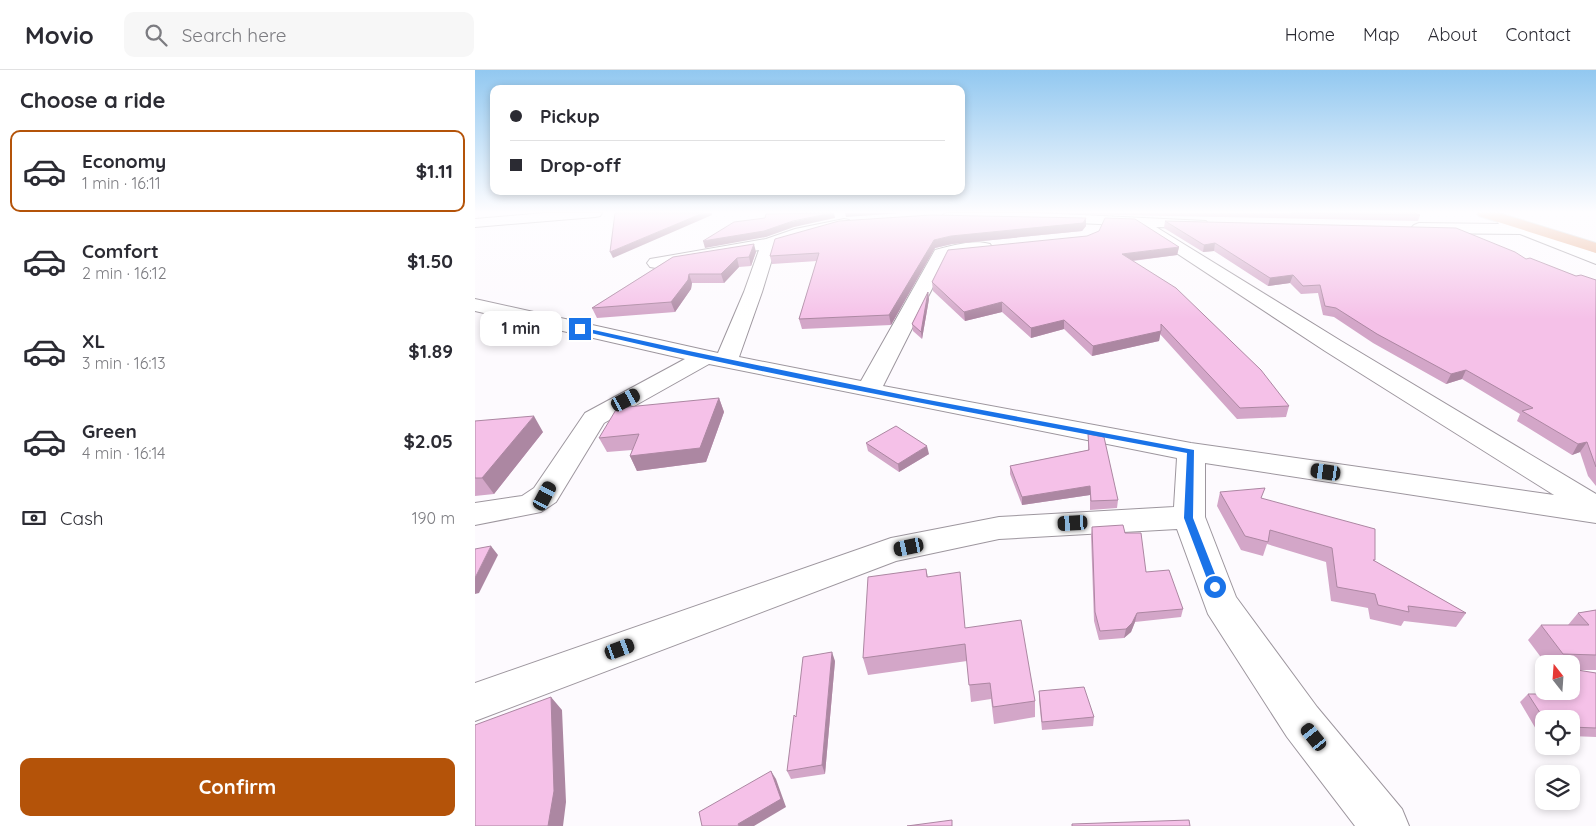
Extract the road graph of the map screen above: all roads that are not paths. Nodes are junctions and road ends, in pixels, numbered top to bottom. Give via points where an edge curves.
1 (735, 248) edge
2 (767, 248) edge
3 (977, 248) edge
4 (1181, 248) edge
5 (1570, 248) edge
6 (1596, 259) edge
7 (656, 263) dead end
8 (475, 305) edge
9 (716, 359) junction
10 (869, 389) junction
11 (1191, 452) junction
12 (1596, 508) edge
13 (1596, 512) edge
14 (475, 514) edge
15 (1189, 518) junction
16 (475, 702) edge
17 (1385, 826) edge

1 - 7 street
2 - 9 street via 753,292
3 - 10 street via 941,254
4 - 12 street
5 - 6 street
8 - 9 street
9 - 10 street
9 - 14 street via 594,418 545,496 530,504
10 - 11 street
11 - 13 street
11 - 15 street
15 - 16 street via 999,528 891,550
15 - 17 street via 1221,604 1302,722

